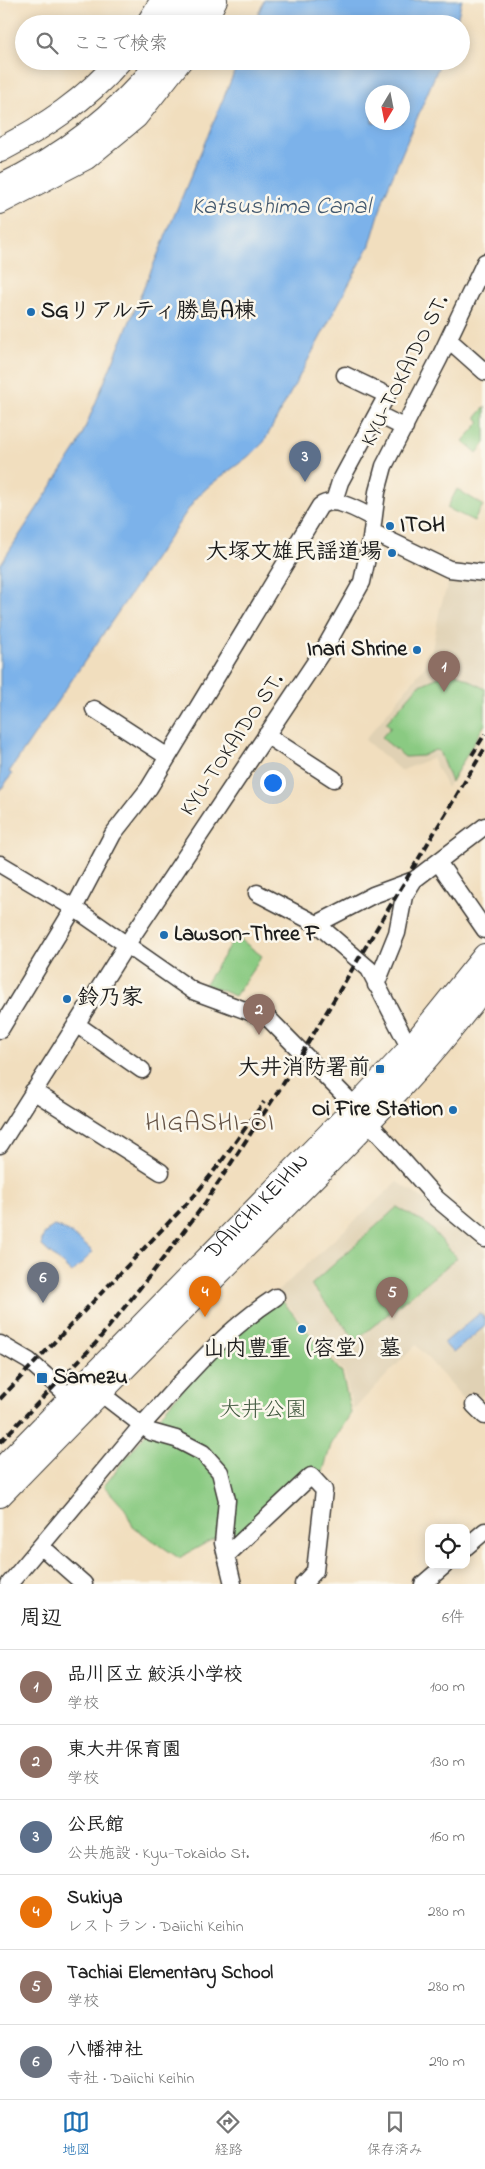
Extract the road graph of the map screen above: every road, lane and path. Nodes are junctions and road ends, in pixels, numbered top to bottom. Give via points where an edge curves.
1 (154, 0) edge
2 (163, 0) edge
3 (182, 0) edge
4 (201, 0) edge
5 (217, 0) edge
6 (145, 15) edge
7 (154, 15) edge
8 (173, 15) edge
9 (193, 15) edge
10 (210, 15) edge
11 (99, 70) edge
12 (109, 70) edge
13 (131, 70) edge
14 (153, 70) edge
15 (175, 70) edge
16 (0, 140) edge
17 (0, 150) edge
18 (0, 169) edge
19 (0, 187) edge
20 (0, 204) edge
21 (485, 262) edge
22 (449, 340) junction
23 (485, 372) edge
24 (345, 375) dead end
25 (377, 414) junction
26 (404, 428) junction
27 (334, 501) junction
28 (373, 525) junction
29 (485, 573) edge
30 (94, 709) dead end
31 (266, 735) junction
32 (168, 757) junction
33 (334, 779) dead end
34 (485, 826) edge
35 (438, 862) junction
36 (0, 864) edge
37 (414, 880) junction
38 (257, 893) dead end
39 (74, 908) junction
40 (317, 924) junction
41 (485, 930) edge
42 (127, 944) junction
43 (485, 956) edge
44 (376, 985) junction
45 (485, 985) edge
46 (76, 1024) junction
47 (0, 1030) edge
48 (410, 1049) junction
49 (142, 1070) dead end
50 (33, 1091) junction
51 (362, 1115) junction
52 (0, 1145) edge
53 (161, 1172) dead end
54 (485, 1239) edge
55 (276, 1297) dead end
56 (0, 1344) edge
57 (99, 1392) junction
58 (71, 1398) junction
59 (142, 1425) junction
60 (0, 1471) edge
61 (0, 1496) edge
62 (485, 1531) edge
63 (470, 1544) edge
64 (42, 1547) junction
65 (226, 1556) junction
66 (440, 1569) edge
67 (9, 1584) edge
68 (84, 1584) edge
69 (234, 1584) edge
70 (303, 1584) edge
71 (423, 1584) edge

1 - 6 main road
2 - 7 highway
3 - 8 highway
4 - 9 highway
5 - 10 main road
11 - 16 main road via 49,112
12 - 17 highway via 61,114
13 - 18 highway via 90,113 35,151
14 - 19 highway via 126,101 74,145
15 - 20 main road via 137,118 87,159
21 - 22 street, KYU-TOKAIDO ST.
22 - 23 street
22 - 26 street, KYU-TOKAIDO ST.
24 - 25 street via 386,395
25 - 26 street
25 - 27 street via 340,482
26 - 28 street, KYU-TOKAIDO ST. via 384,466
27 - 28 street
27 - 32 street via 320,506
28 - 29 street via 449,569
28 - 31 street, KYU-TOKAIDO ST. via 362,582 326,646
30 - 32 street
31 - 33 street
31 - 42 street, KYU-TOKAIDO ST.
32 - 39 street via 149,788 113,834
34 - 35 street
35 - 37 street
35 - 41 street
36 - 39 street
37 - 40 street
37 - 44 street via 404,896 397,933
38 - 40 street
39 - 42 street
39 - 47 street
40 - 44 street via 369,969
42 - 46 street, KYU-TOKAIDO ST.
42 - 51 street via 193,991 269,1019
43 - 48 highway, DAIICHI KEIHIN
44 - 48 street
45 - 51 highway, DAIICHI KEIHIN via 423,1064
46 - 49 street
46 - 50 street, KYU-TOKAIDO ST.
48 - 51 highway, DAIICHI KEIHIN
50 - 52 street, KYU-TOKAIDO ST.
50 - 53 street
51 - 54 street via 437,1198
51 - 57 highway, DAIICHI KEIHIN
51 - 58 highway, DAIICHI KEIHIN
55 - 59 street via 216,1344
56 - 58 street via 29,1361
57 - 59 street
57 - 61 highway, DAIICHI KEIHIN
58 - 60 highway, DAIICHI KEIHIN
59 - 64 street
59 - 65 street via 151,1432 176,1439 203,1453 220,1472 227,1500 223,1543
62 - 63 street
64 - 67 street
64 - 68 street
65 - 69 street
65 - 70 street via 311,1476 324,1490 315,1571
66 - 71 street

